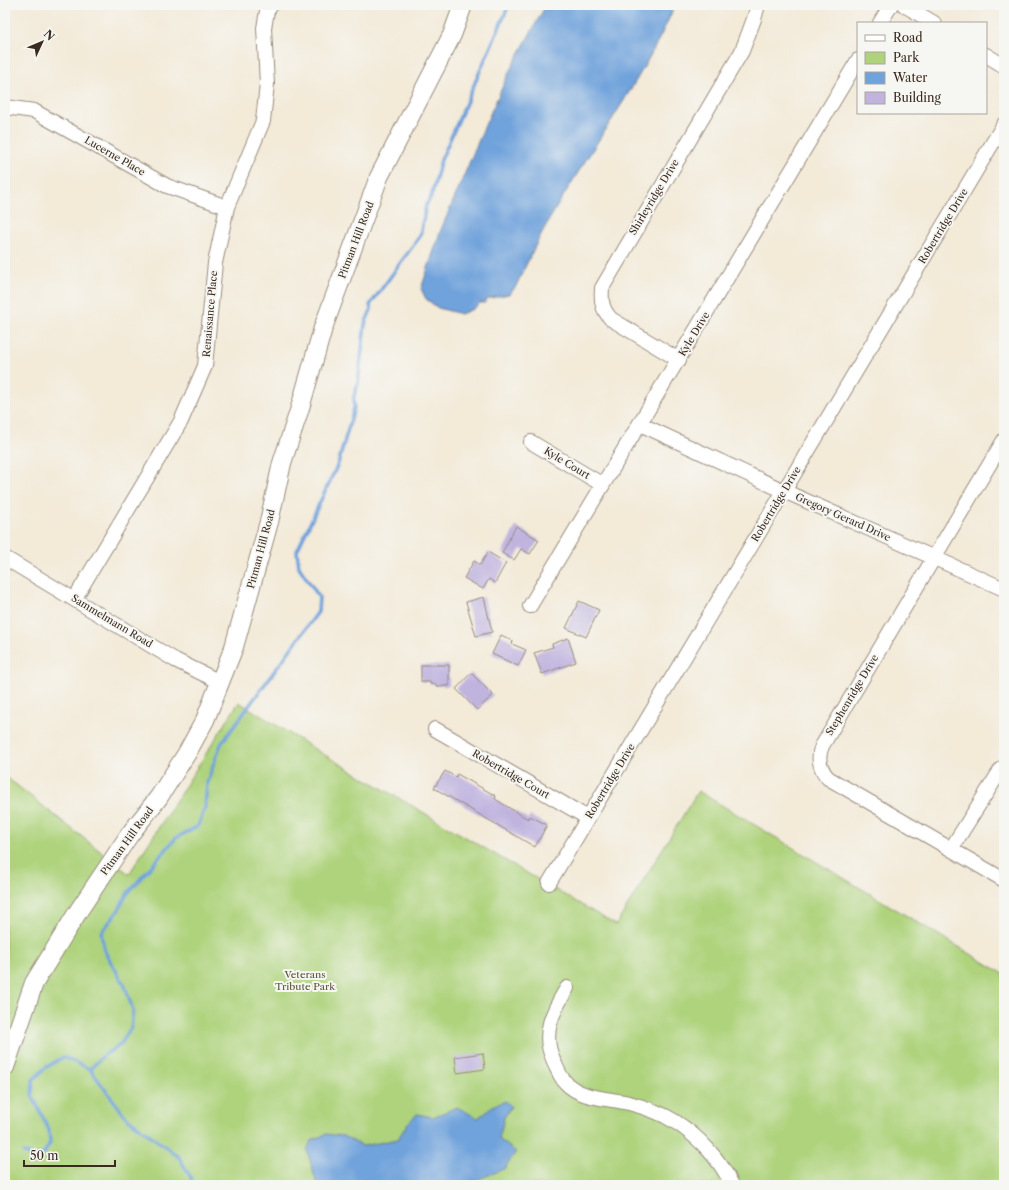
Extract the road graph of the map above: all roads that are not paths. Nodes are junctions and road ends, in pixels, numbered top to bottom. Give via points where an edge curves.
1 (464, 5) edge
2 (758, 5) edge
3 (891, 5) edge
4 (904, 5) edge
5 (266, 7) edge
6 (881, 22) edge
7 (932, 22) edge
8 (987, 56) edge
9 (857, 62) edge
10 (1004, 66) edge
11 (5, 107) edge
12 (1004, 124) edge
13 (227, 207) junction
14 (679, 360) junction
15 (640, 424) junction
16 (1004, 440) edge
17 (532, 442) dead end
18 (603, 484) junction
19 (784, 491) junction
20 (934, 557) junction
21 (5, 558) edge
22 (1004, 589) edge
23 (74, 598) junction
24 (530, 606) dead end
25 (220, 682) junction
26 (435, 729) dead end
27 (1002, 768) dead end
28 (588, 818) junction
29 (951, 849) junction
30 (1004, 880) edge
31 (549, 883) dead end
32 (567, 988) dead end
33 (6, 1063) edge
34 (732, 1185) edge

1 - 25 main road, Pitman Hill Road via 452,35 379,177 323,328 282,463 269,522 234,647
2 - 14 street, Shirleyridge Drive via 742,51 602,288 601,300 604,311 611,319
3 - 6 street
4 - 7 street
5 - 13 street, Renaissance Place via 264,28 267,84 263,120
8 - 10 street
9 - 14 street, Kyle Drive
11 - 13 street, Lucerne Place via 34,111 167,186
12 - 19 street, Robertridge Drive
13 - 23 street, Renaissance Place via 215,263 207,352 200,379 181,422
14 - 15 street, Kyle Drive
15 - 18 street, Kyle Drive
15 - 19 street, Gregory Gerard Drive
16 - 20 street, Stephenridge Drive
17 - 18 street, Kyle Court
18 - 24 street, Kyle Drive
19 - 20 street, Gregory Gerard Drive
19 - 28 street, Robertridge Drive
20 - 22 street, Gregory Gerard Drive
20 - 29 street, Stephenridge Drive via 822,746 819,759 828,778
21 - 23 street, Sammelmann Road
23 - 25 street, Sammelmann Road via 175,660
25 - 33 main road, Pitman Hill Road via 205,720 187,753 79,910 34,983
26 - 28 street, Robertridge Court
27 - 29 street
28 - 31 street, Robertridge Drive
29 - 30 street, Stephenridge Drive
32 - 34 street via 550,1019 547,1036 550,1054 566,1083 578,1092 628,1103 674,1120 713,1155

